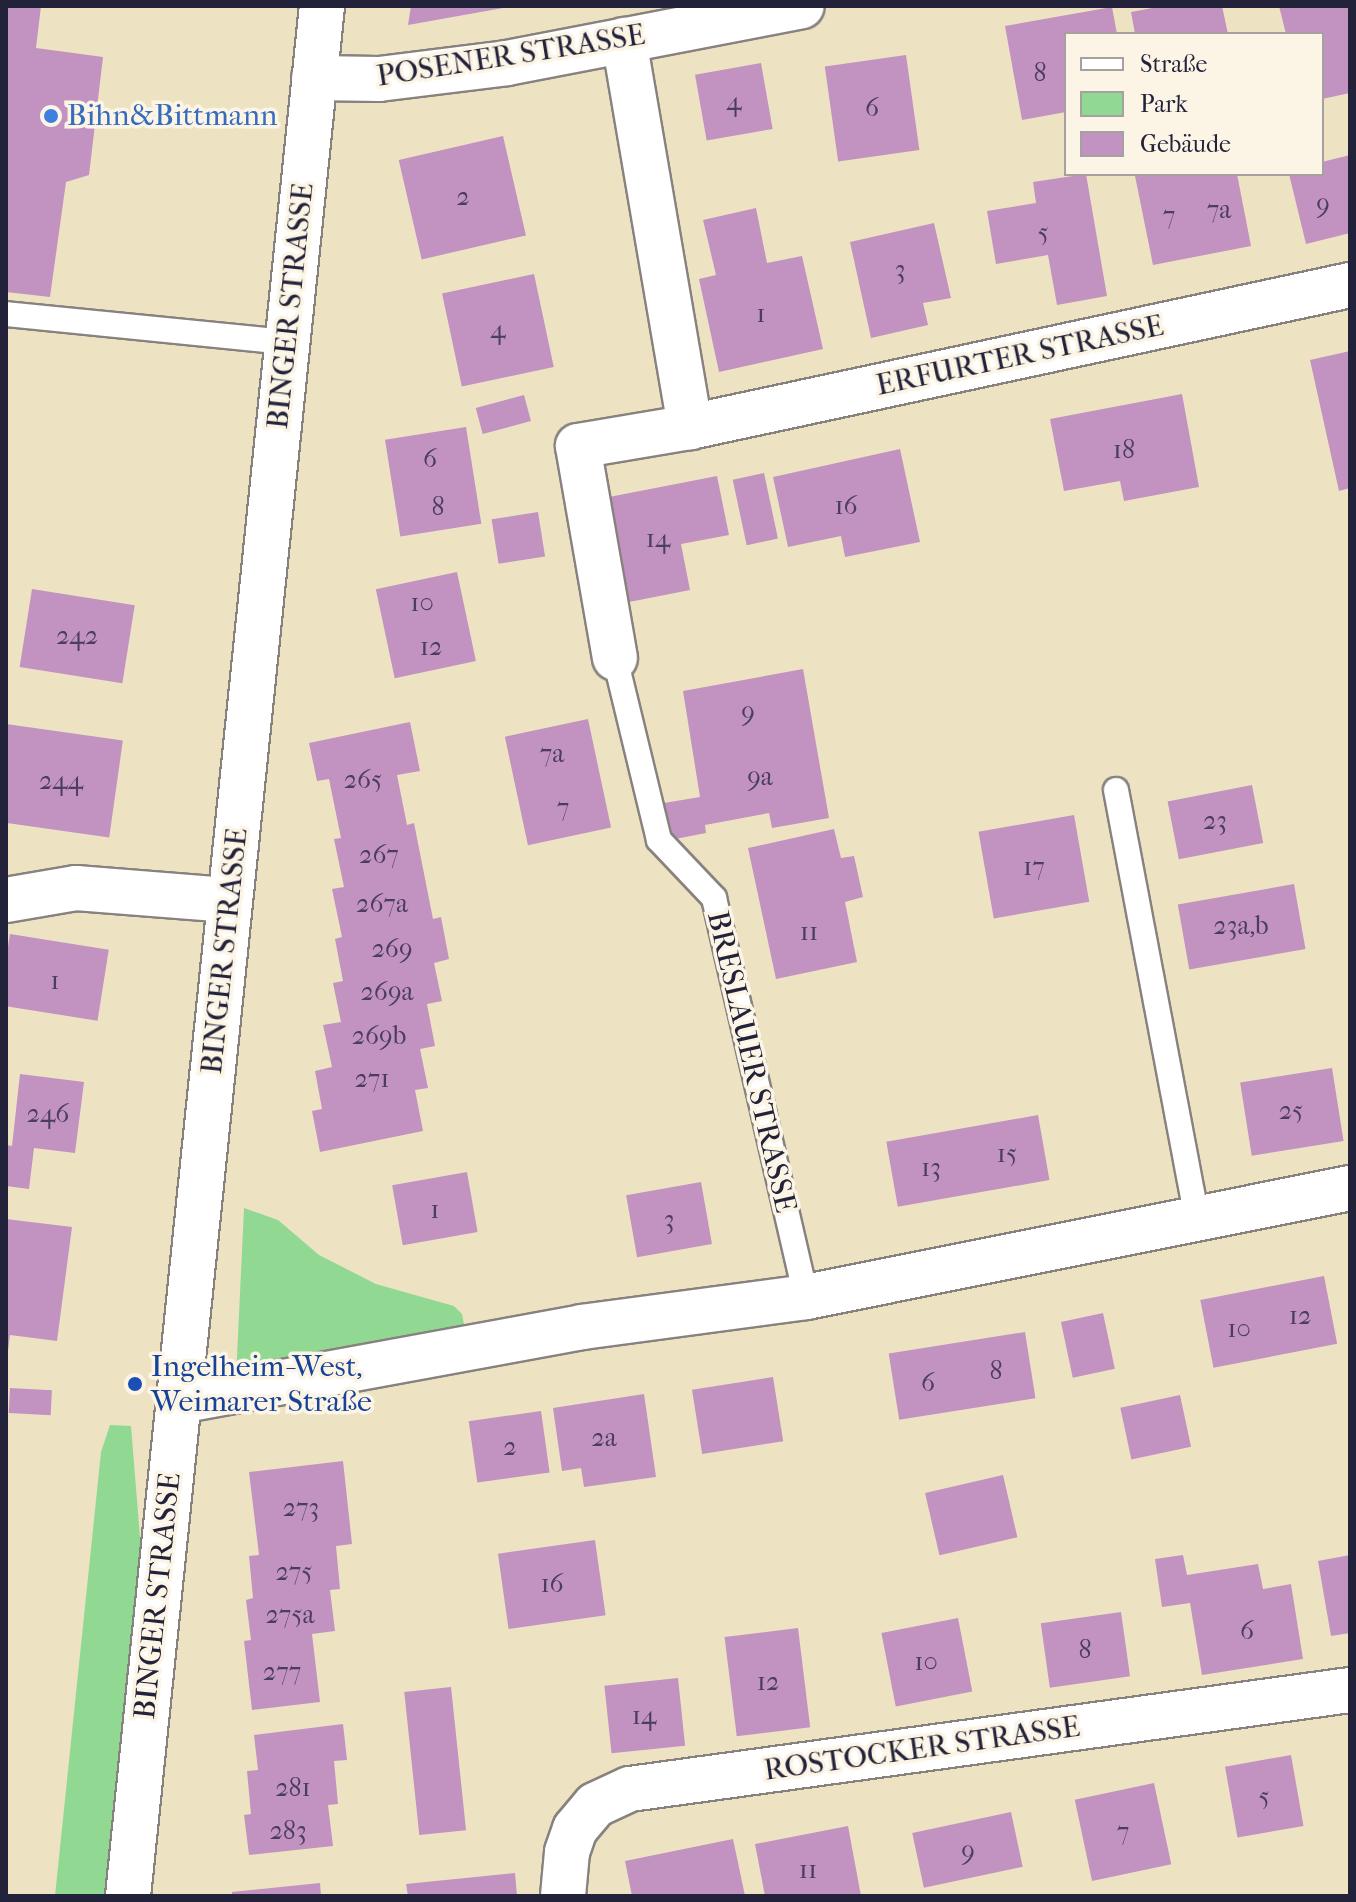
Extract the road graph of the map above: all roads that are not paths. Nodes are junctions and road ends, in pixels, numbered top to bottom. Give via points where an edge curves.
1 (322, 6) edge
2 (802, 6) edge
3 (624, 40) junction
4 (314, 78) junction
5 (1350, 285) edge
6 (6, 314) edge
7 (287, 342) junction
8 (690, 427) junction
9 (615, 658) joint
10 (1116, 790) dead end
11 (6, 900) edge
12 (230, 900) junction
13 (1350, 1188) edge
14 (1197, 1218) junction
15 (806, 1297) junction
16 (180, 1401) junction
17 (1350, 1690) edge
18 (128, 1896) edge
19 (563, 1896) edge

1 - 4 street, BINGER STRASSE
2 - 3 street, POSENER STRASSE
3 - 4 street, POSENER STRASSE via 421,74
3 - 8 street
4 - 7 street, BINGER STRASSE
5 - 8 street, ERFURTER STRASSE
6 - 7 lane
7 - 12 street, BINGER STRASSE
8 - 9 street, ERFURTER STRASSE via 578,446
9 - 15 lane, BRESLAUER STRASSE via 659,840 714,898
10 - 14 lane
11 - 12 street via 76,888
12 - 16 street, BINGER STRASSE
13 - 14 street
14 - 15 street
15 - 16 street via 582,1327
16 - 18 street, BINGER STRASSE
17 - 19 street, ROSTOCKER STRASSE via 630,1789 595,1805 575,1829

